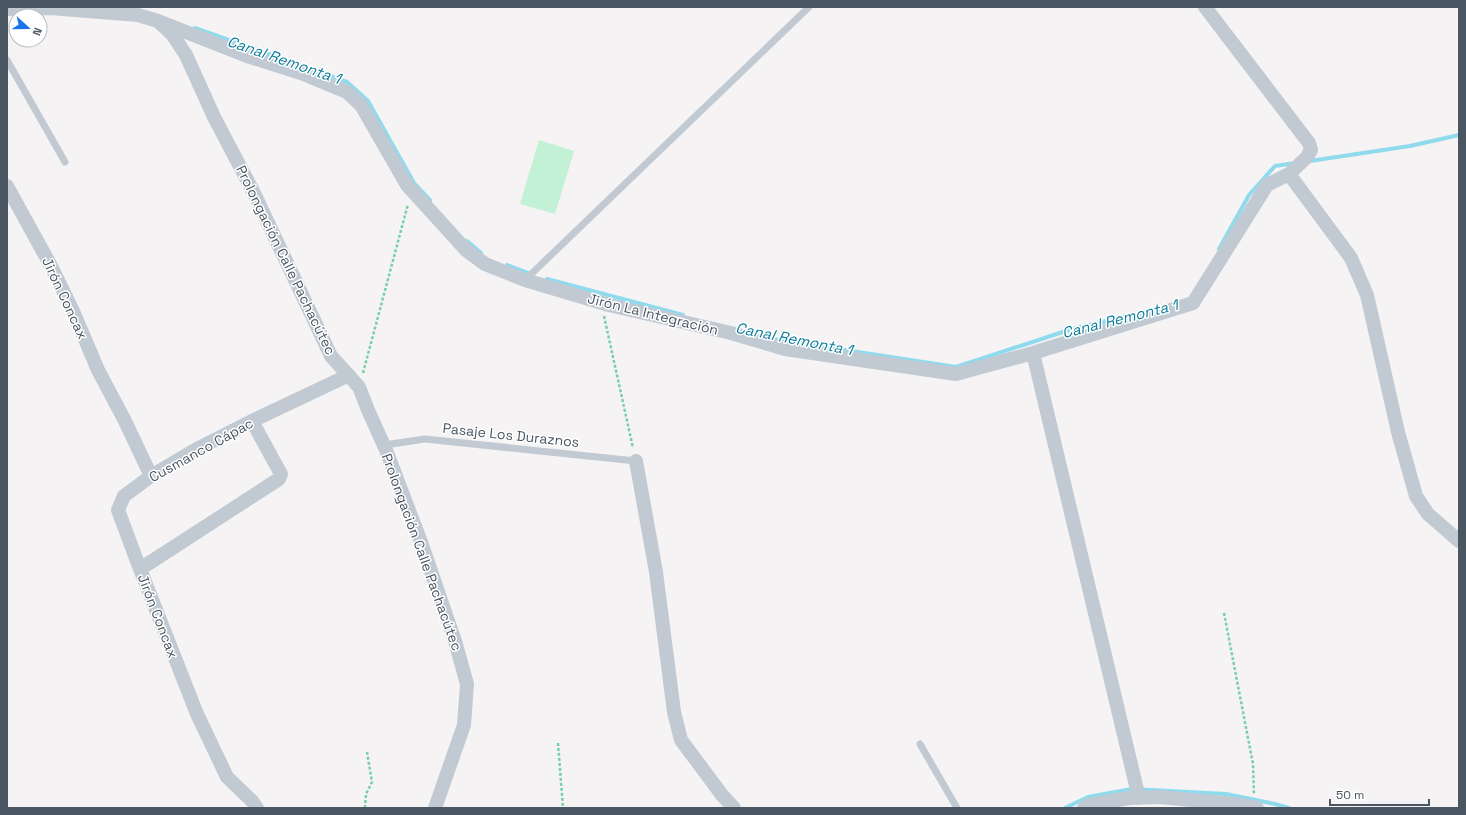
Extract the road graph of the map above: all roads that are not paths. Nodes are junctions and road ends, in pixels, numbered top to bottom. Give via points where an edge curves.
1 (809, 7) edge
2 (1205, 7) edge
3 (7, 9) edge
4 (158, 22) junction
5 (7, 60) edge
6 (65, 162) dead end
7 (1290, 174) junction
8 (7, 186) edge
9 (526, 280) junction
10 (1033, 353) junction
11 (349, 375) junction
12 (252, 421) junction
13 (384, 445) junction
14 (636, 461) joint
15 (152, 476) junction
16 (1459, 541) edge
17 (140, 569) junction
18 (920, 744) dead end
19 (1139, 798) junction
20 (257, 808) edge
21 (436, 808) edge
22 (734, 808) edge
23 (957, 808) edge
24 (1084, 808) edge
25 (1256, 808) edge

1 - 9 lane
2 - 7 street, Jirón La Integración via 1309,143 1311,150 1307,157
3 - 4 street, Prolongación Calle Pachacútec via 98,11 138,16
4 - 9 street, Jirón La Integración via 347,92 361,104 407,185 466,250 484,264
4 - 11 street, Prolongación Calle Pachacútec via 172,34 186,55 331,356
5 - 6 lane
7 - 10 street, Jirón La Integración via 1267,185 1193,302
7 - 16 street via 1351,258 1367,295 1398,432 1416,496 1428,514
8 - 15 street, Jirón Concax via 73,312 98,370
9 - 10 street, Jirón La Integración via 785,349 956,374
10 - 19 street
11 - 12 street, Cusmanco Cápac
11 - 13 street, Prolongación Calle Pachacútec via 359,387
12 - 15 street, Cusmanco Cápac via 195,450
12 - 17 street, Jirón Concax via 281,474 279,479
13 - 14 lane, Pasaje Los Duraznos via 424,439
13 - 21 street, Prolongación Calle Pachacútec via 426,556 467,684 464,726
14 - 22 street via 656,572 679,733 681,740
15 - 17 street, Cusmanco Cápac via 124,496 118,510
17 - 20 street, Jirón Concax via 197,714 227,777
18 - 23 lane
19 - 24 street via 1089,805
19 - 25 street via 1198,800

